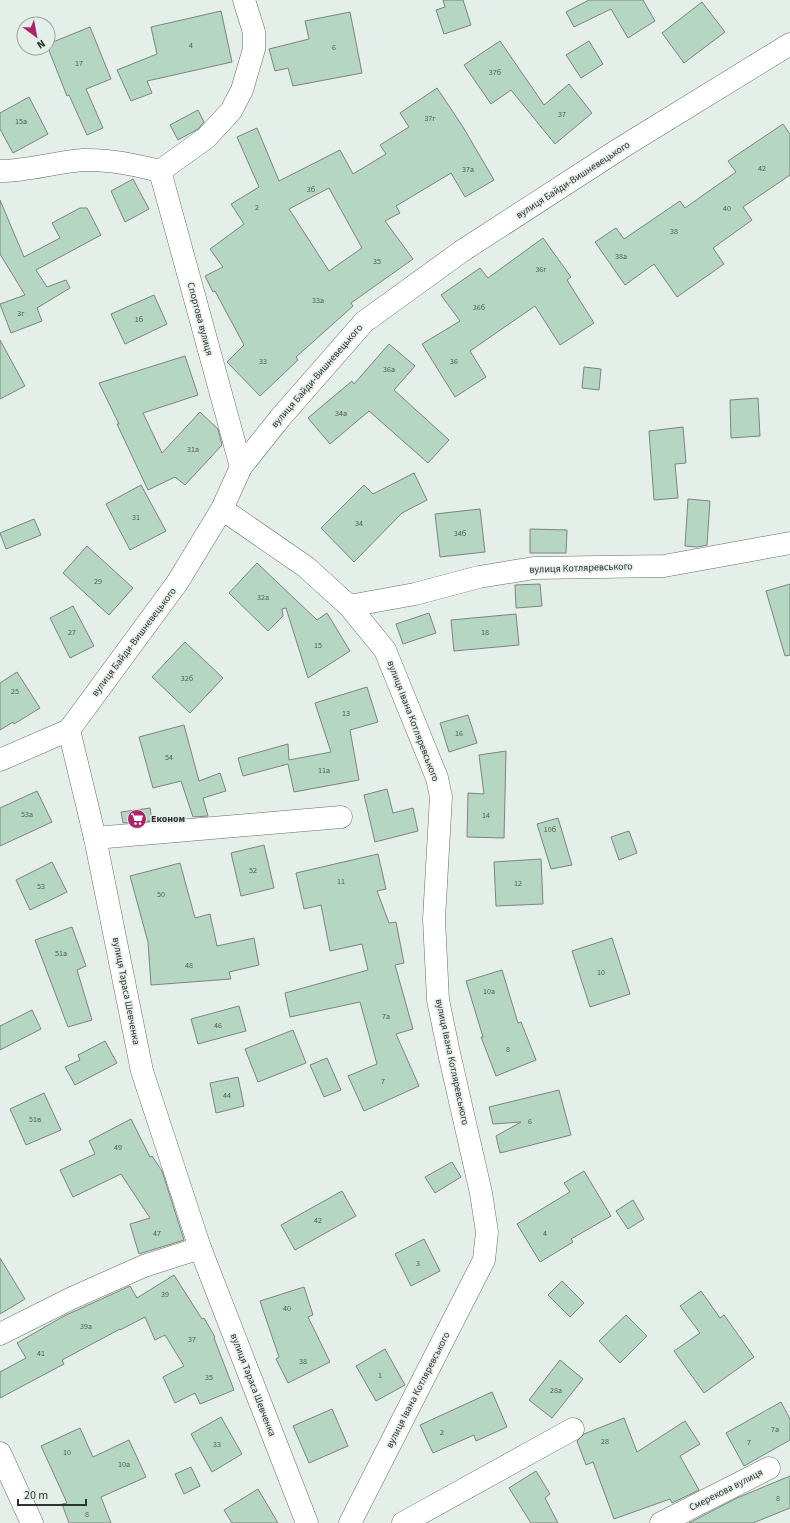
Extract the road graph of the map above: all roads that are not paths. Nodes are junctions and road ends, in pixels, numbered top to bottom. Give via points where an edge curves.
1 (244, 0) edge
2 (790, 44) edge
3 (0, 170) edge
4 (160, 171) junction
5 (241, 468) junction
6 (222, 509) junction
7 (790, 542) edge
8 (349, 606) junction
9 (68, 730) junction
10 (0, 760) edge
11 (341, 817) dead end
12 (95, 838) junction
13 (200, 1248) junction
14 (0, 1334) edge
15 (573, 1429) dead end
16 (0, 1453) edge
17 (769, 1468) dead end
18 (32, 1523) edge
19 (307, 1523) edge
20 (350, 1523) edge
21 (403, 1523) edge
22 (661, 1523) edge

1 - 4 street via 254,32 254,49 242,90 231,110 206,138
2 - 5 street, вулиця Байди-Вишневецького via 621,148 462,252 364,322 280,418
3 - 4 street via 15,171 83,160 118,162
4 - 5 street, Спортова вулиця
5 - 6 street, вулиця Байди-Вишневецького
6 - 8 street, вулиця Івана Котляревського via 306,567
6 - 9 street, вулиця Байди-Вишневецького via 178,582
7 - 8 street, вулиця Котляревського via 664,566 534,568 479,577 415,594
8 - 20 street, вулиця Івана Котляревського via 385,650 437,778 441,797 434,919 438,1000 481,1193 487,1232 484,1260
9 - 10 street, вулиця Байди-Вишневецького
9 - 12 street, вулиця Тараса Шевченка
11 - 12 street
12 - 13 street, вулиця Тараса Шевченка via 142,1071
13 - 14 street via 144,1266
13 - 19 street, вулиця Тараса Шевченка
15 - 21 street
16 - 18 street
17 - 22 street, Смерекова вулиця

